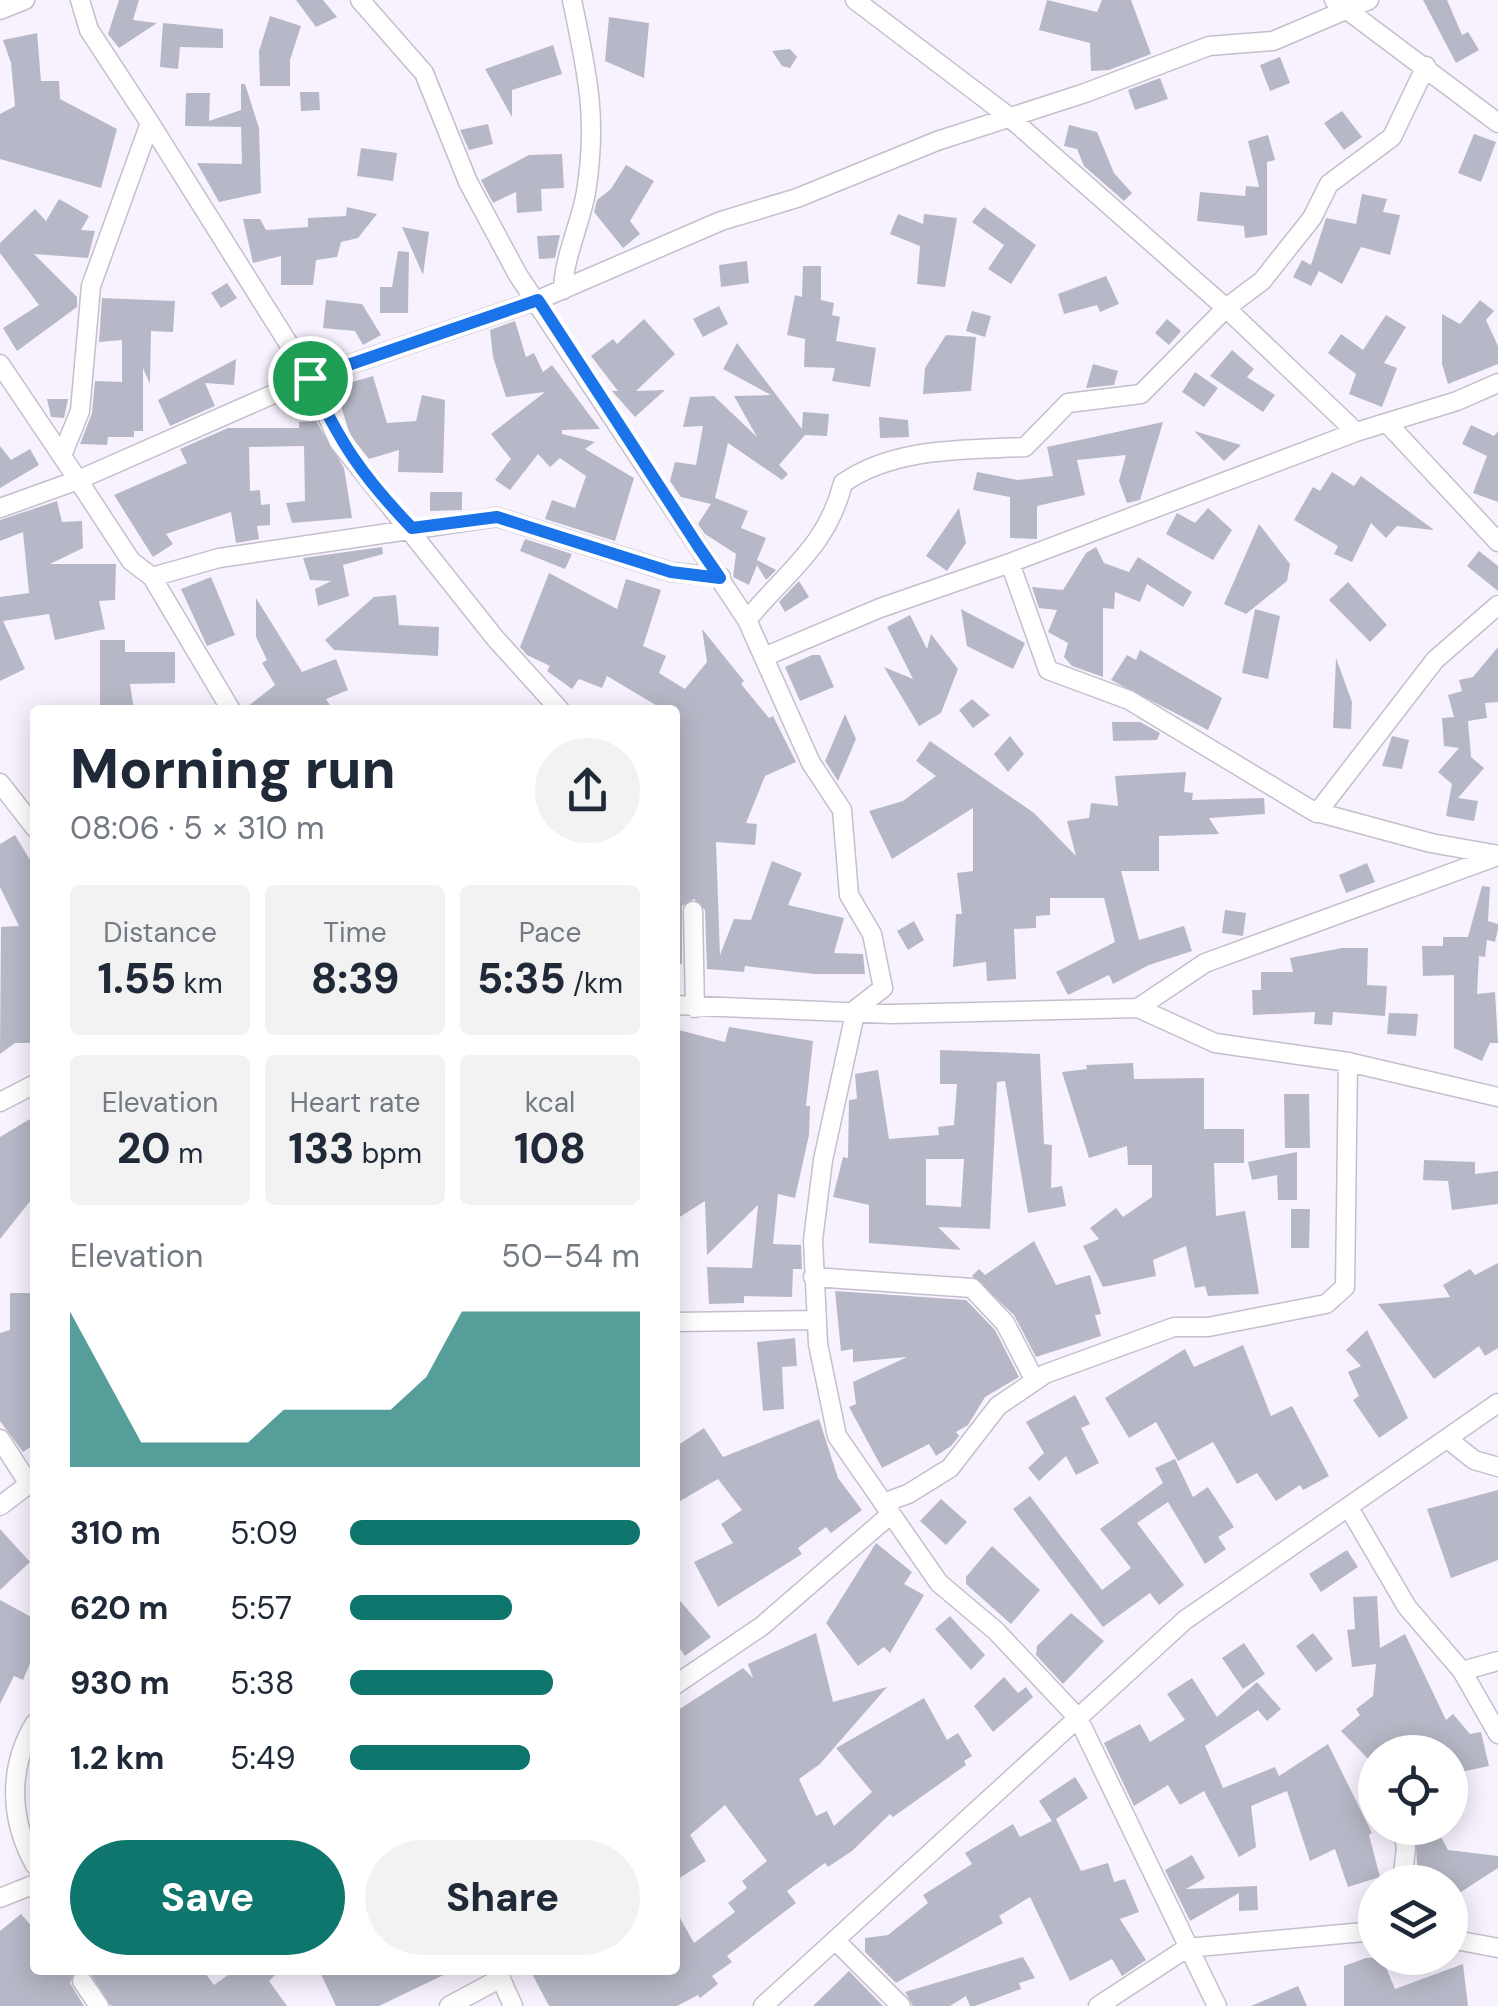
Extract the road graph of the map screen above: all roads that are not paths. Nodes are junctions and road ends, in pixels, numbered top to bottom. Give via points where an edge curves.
1 (24, 0) edge
2 (80, 0) edge
3 (360, 0) edge
4 (572, 0) edge
5 (854, 0) edge
6 (1369, 0) edge
7 (1341, 4) edge
8 (0, 10) edge
9 (1426, 66) junction
10 (1008, 116) junction
11 (150, 123) junction
12 (1498, 123) edge
13 (563, 290) junction
14 (538, 300) junction
15 (1226, 308) junction
16 (0, 364) edge
17 (310, 378) junction
18 (1498, 383) edge
19 (1388, 424) junction
20 (1356, 432) junction
21 (64, 454) junction
22 (78, 480) junction
23 (0, 508) edge
24 (412, 528) junction
25 (1498, 542) edge
26 (1010, 562) junction
27 (152, 577) junction
28 (720, 578) junction
29 (1498, 604) edge
30 (746, 620) junction
31 (764, 657) junction
32 (228, 705) edge
33 (555, 705) edge
34 (0, 782) edge
35 (1317, 812) junction
36 (30, 821) edge
37 (1498, 856) edge
38 (692, 911) dead end
39 (680, 1005) edge
40 (695, 1008) junction
41 (1138, 1008) junction
42 (856, 1010) junction
43 (1348, 1062) junction
44 (30, 1087) edge
45 (1498, 1097) edge
46 (0, 1102) edge
47 (813, 1277) junction
48 (816, 1320) junction
49 (680, 1322) edge
50 (1035, 1381) junction
51 (1498, 1402) edge
52 (0, 1439) edge
53 (1449, 1440) junction
54 (1498, 1466) edge
55 (30, 1482) edge
56 (30, 1488) edge
57 (0, 1506) edge
58 (887, 1508) junction
59 (1350, 1508) junction
60 (1498, 1661) edge
61 (1462, 1670) junction
62 (680, 1678) edge
63 (1078, 1718) junction
64 (30, 1731) edge
65 (1498, 1734) edge
66 (30, 1852) edge
67 (30, 1886) edge
68 (0, 1898) edge
69 (1358, 1933) edge
70 (835, 1940) junction
71 (1468, 1942) edge
72 (1187, 1948) junction
73 (1498, 1948) edge
74 (497, 1975) edge
75 (499, 1975) edge
76 (82, 1981) dead end
77 (100, 2006) edge
78 (449, 2006) edge
79 (513, 2006) edge
80 (763, 2006) edge
81 (901, 2006) edge
82 (1098, 2006) edge
83 (1217, 2006) edge

1 - 8 street
2 - 11 street via 89,30
3 - 14 street via 424,72 468,182
4 - 13 street via 594,104 585,195
5 - 10 street
6 - 7 street
7 - 9 street
7 - 10 street via 1273,41 1209,46
9 - 12 street
9 - 15 street via 1392,137 1330,184 1262,281
10 - 13 street via 721,221
10 - 15 street
11 - 17 street
11 - 21 street via 91,286 80,412
13 - 14 street
14 - 17 street
14 - 28 street
15 - 20 street
15 - 30 street via 1141,394 1068,403 1025,447 871,463 843,483 835,516 799,568
16 - 21 street
17 - 22 street
17 - 24 street via 339,442
18 - 19 street
19 - 20 street
19 - 25 street
20 - 26 street
21 - 22 street
22 - 23 street
22 - 27 street via 131,561
24 - 27 street via 218,558
24 - 28 street via 497,517 671,572
24 - 33 street
26 - 31 street
26 - 35 street via 1048,670 1129,700
27 - 32 street
28 - 30 street
29 - 35 street via 1435,660
30 - 31 street
31 - 42 street via 810,763 842,810 849,895 872,934 883,988
34 - 36 street
35 - 37 street
37 - 41 street via 1205,963
38 - 40 street
39 - 40 street
40 - 42 street
41 - 42 street
41 - 43 street via 1215,1044
42 - 47 street via 823,1160
43 - 45 street
43 - 50 street via 1345,1286 1326,1304 1208,1328 1174,1328
44 - 46 street
47 - 48 street
47 - 50 street via 972,1288 1004,1323
48 - 49 street
48 - 58 street via 837,1436
50 - 58 street via 998,1406 950,1468
51 - 53 street
52 - 55 street
53 - 54 street via 1474,1460
53 - 59 street
56 - 57 street
58 - 62 street via 762,1626
58 - 63 street via 939,1583 996,1631
59 - 61 street via 1407,1607
59 - 63 street via 1185,1620
60 - 61 street
61 - 65 street
63 - 70 street
63 - 72 street
64 - 66 street via 18,1750 16,1783 17,1819
67 - 68 street
69 - 72 street
70 - 80 street
70 - 81 street
71 - 73 street
72 - 82 street
72 - 83 street
74 - 78 street
75 - 79 street
76 - 77 street

